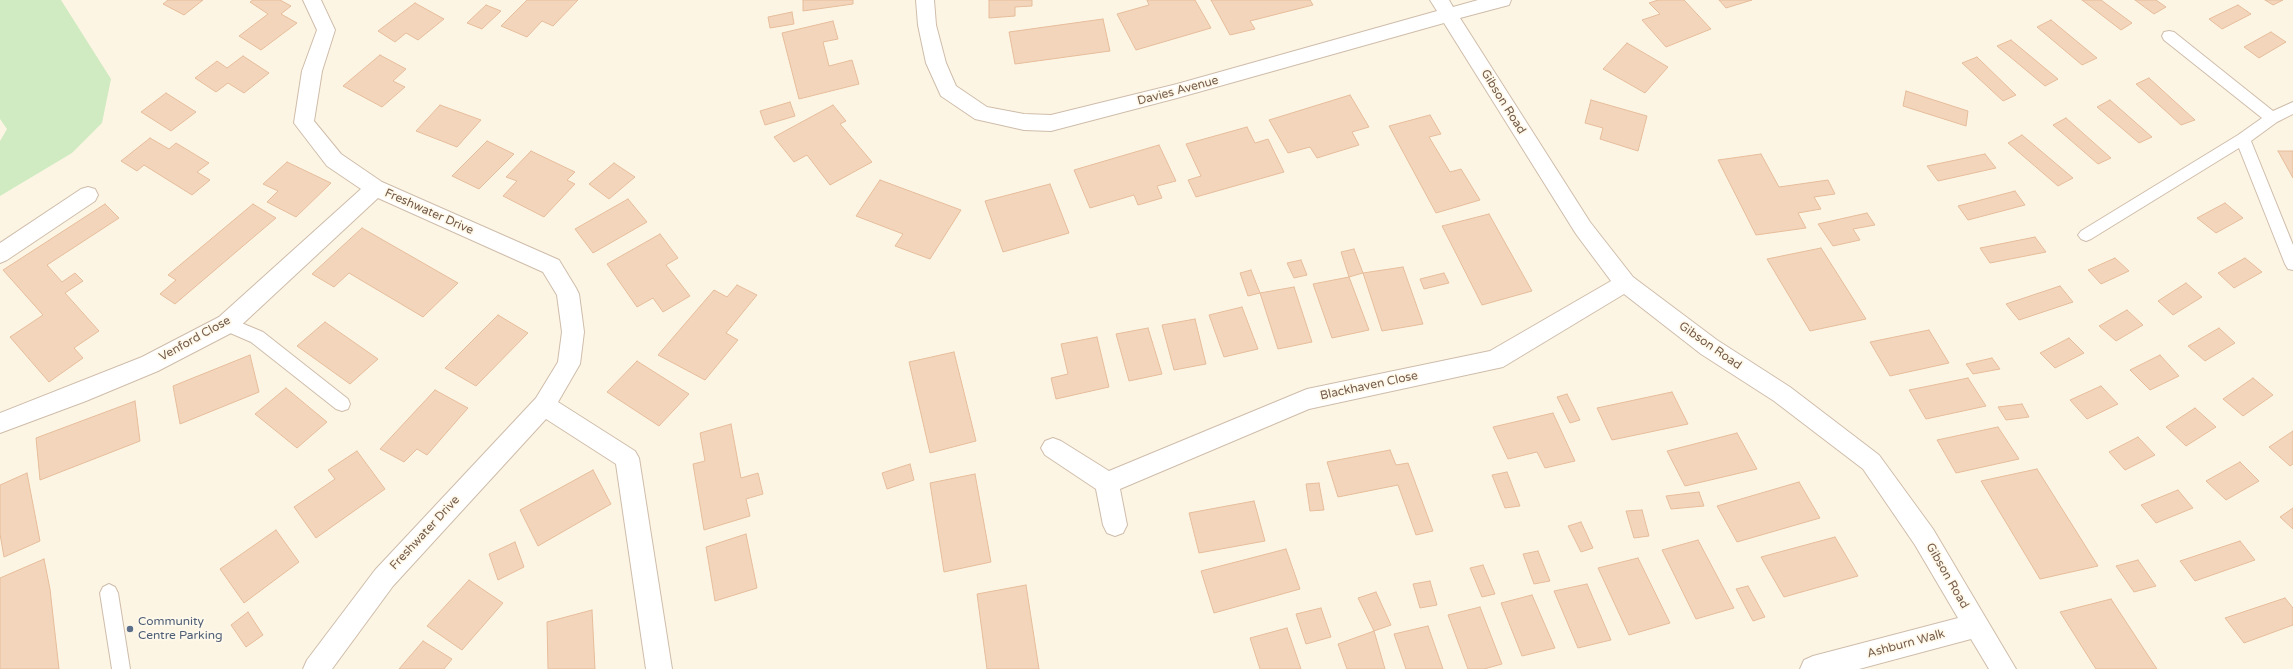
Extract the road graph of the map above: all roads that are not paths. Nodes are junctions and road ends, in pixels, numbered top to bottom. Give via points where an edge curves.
1 (312, 0) edge
2 (925, 0) edge
3 (1502, 0) edge
4 (1444, 8) edge
5 (2169, 36) dead end
6 (2293, 107) edge
7 (2272, 118) junction
8 (2243, 139) junction
9 (375, 188) junction
10 (88, 195) dead end
11 (2086, 235) dead end
12 (0, 254) edge
13 (2293, 264) edge
14 (1625, 283) junction
15 (227, 324) junction
16 (342, 404) dead end
17 (544, 405) junction
18 (0, 423) edge
19 (1054, 448) dead end
20 (1107, 483) junction
21 (1115, 525) dead end
22 (109, 593) dead end
23 (1976, 625) junction
24 (121, 669) edge
25 (316, 669) edge
26 (659, 669) edge
27 (1813, 669) edge
28 (2002, 669) edge

1 - 9 street, Freshwater Drive via 326,30 312,71 304,122 334,160
2 - 4 street, Davies Avenue via 927,25 936,63 948,91 982,114 1024,122 1051,123 1084,116
3 - 4 street, Davies Avenue
4 - 14 street, Gibson Road via 1583,228
5 - 7 lane
6 - 7 lane
7 - 8 lane
8 - 11 lane
8 - 13 lane
9 - 15 street, Venford Close
9 - 17 street, Freshwater Drive via 551,266 568,294 573,332 569,364
10 - 12 street
14 - 20 street, Blackhaven Close via 1495,360 1307,399
14 - 23 street, Gibson Road via 1709,348 1782,394 1870,462 1924,536
15 - 16 lane via 257,337
15 - 18 street, Venford Close via 142,367
17 - 25 street, Freshwater Drive via 384,578
17 - 26 street via 627,458
19 - 20 street
20 - 21 street
22 - 24 lane
23 - 27 street, Ashburn Walk
23 - 28 street, Gibson Road

